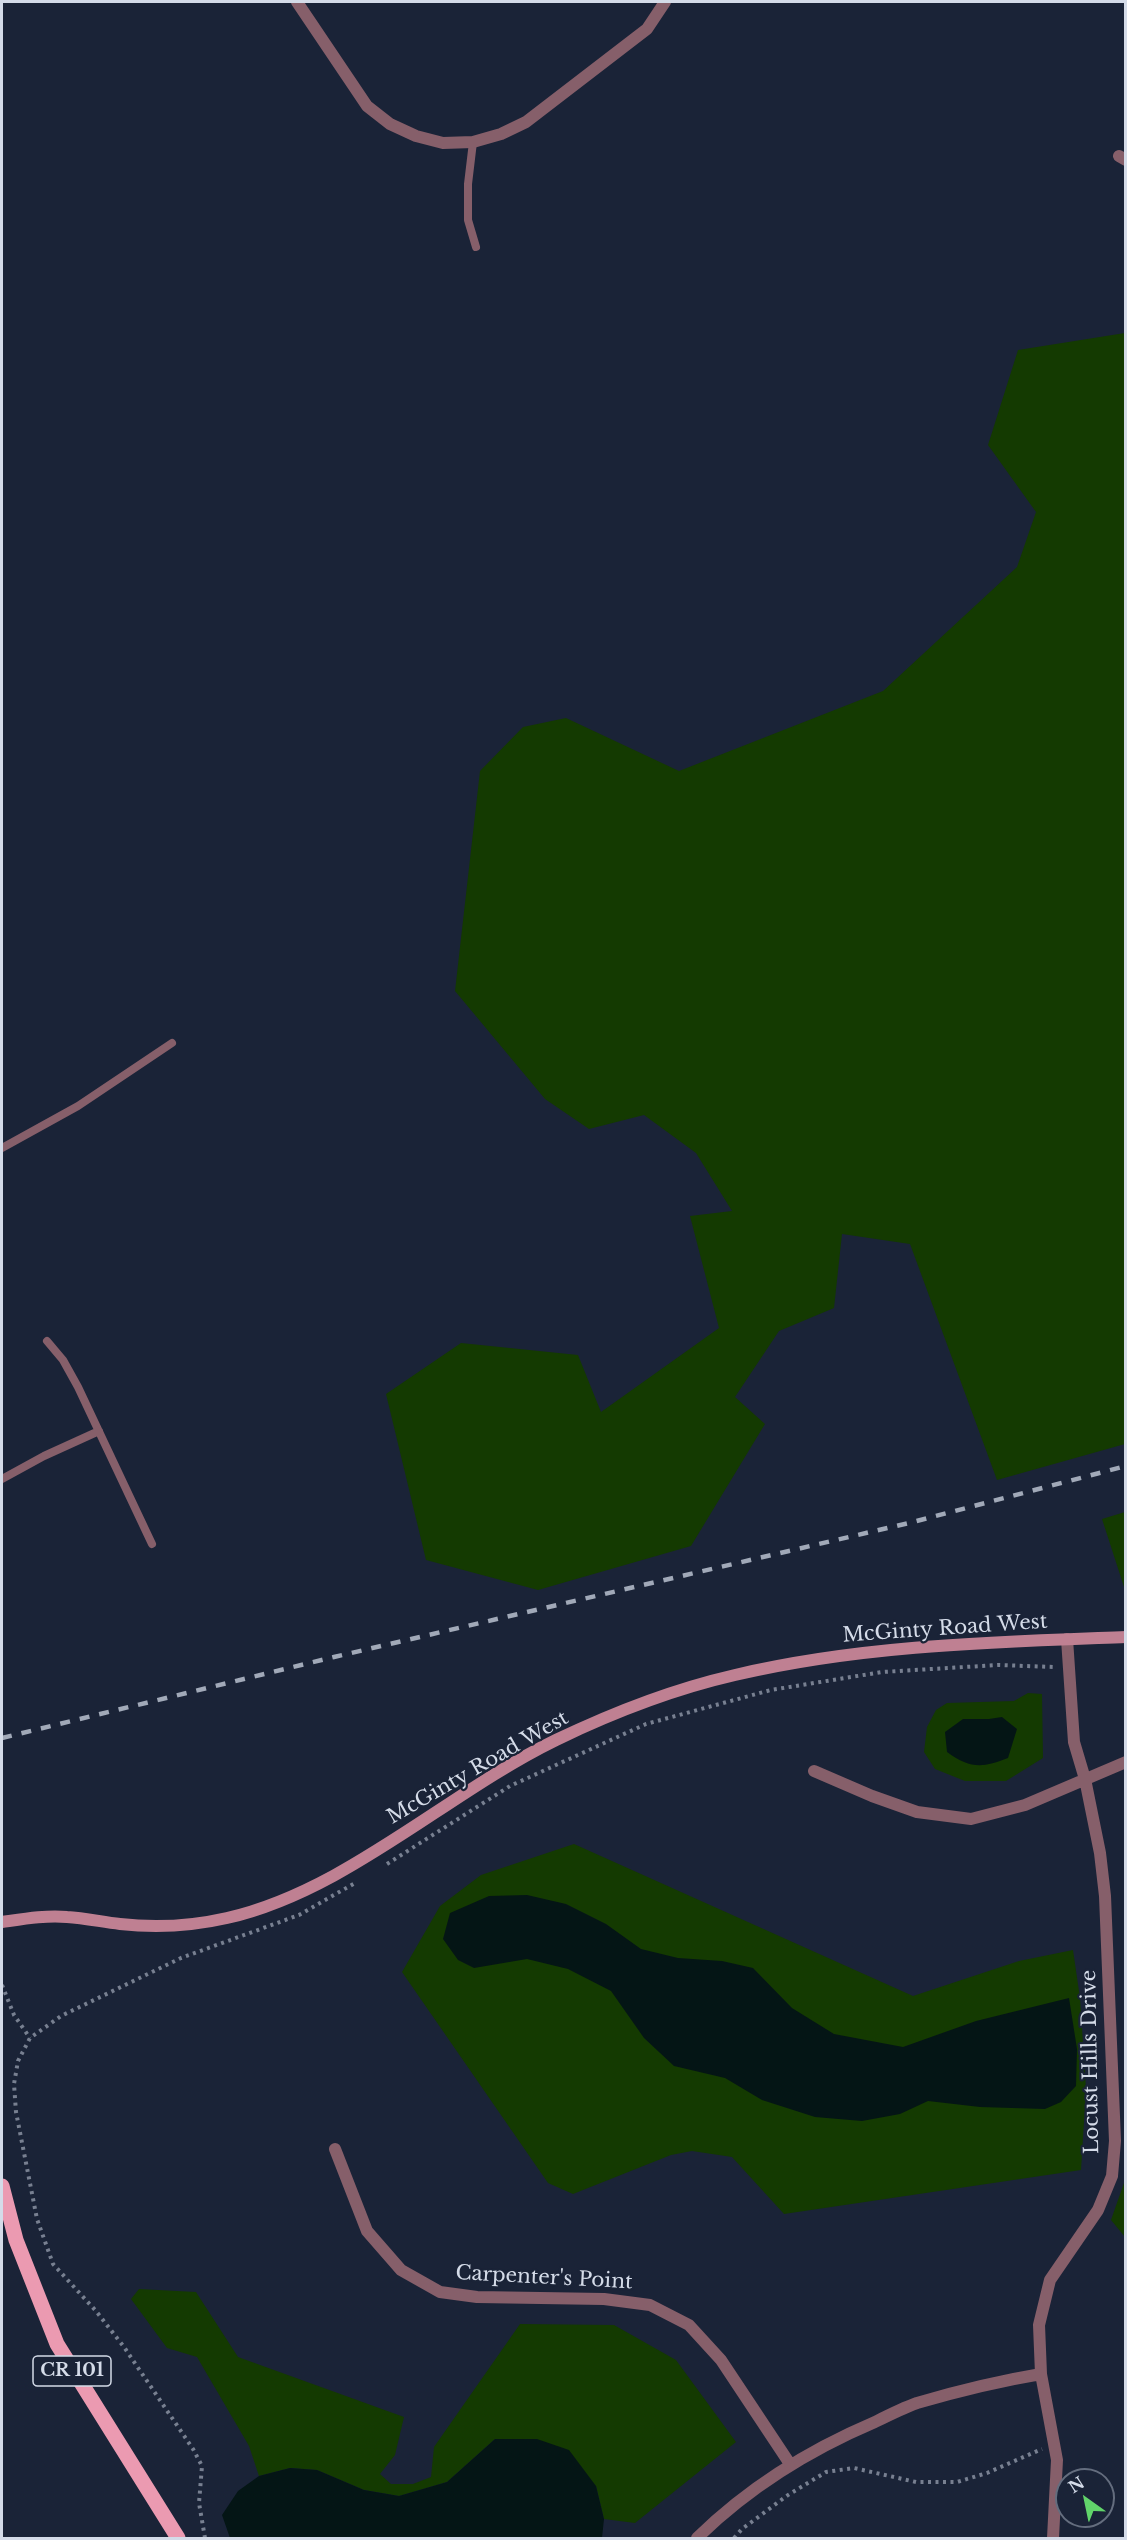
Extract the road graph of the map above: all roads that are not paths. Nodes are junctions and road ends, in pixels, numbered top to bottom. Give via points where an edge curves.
1 (297, 2) edge
2 (665, 2) edge
3 (473, 142) junction
4 (476, 248) dead end
5 (172, 1043) dead end
6 (2, 1148) edge
7 (47, 1341) dead end
8 (99, 1431) junction
9 (2, 1479) edge
10 (152, 1544) dead end
11 (1125, 1637) edge
12 (1067, 1639) junction
13 (1125, 1762) edge
14 (814, 1771) dead end
15 (1085, 1779) junction
16 (2, 1922) edge
17 (335, 2149) dead end
18 (2, 2186) edge
19 (1041, 2374) junction
20 (790, 2464) junction
21 (178, 2538) edge
22 (697, 2538) edge
23 (1053, 2538) edge

1 - 3 street via 367,106 390,124 416,136 443,143
2 - 3 street via 647,29 535,116 501,134
3 - 4 lane via 468,220
5 - 6 lane via 78,1106
7 - 8 lane via 63,1360
8 - 9 lane
8 - 10 lane
11 - 12 main road, McGinty Road West
12 - 15 street, Locust Hills Drive via 1074,1742
12 - 16 main road, McGinty Road West via 900,1648 791,1664 732,1675 649,1701 554,1741 359,1860 286,1899 226,1918 191,1924 125,1925 65,1917
13 - 15 street
14 - 15 street via 917,1812 971,1818 1025,1806
15 - 19 street, Locust Hills Drive via 1105,1896 1115,2141 1112,2176 1098,2210 1050,2280 1039,2325
17 - 20 street, Carpenter's Point via 368,2231 401,2270 440,2292 477,2297 604,2299 650,2305 689,2325 722,2360
18 - 21 main road, CR 101 via 16,2240 57,2344
19 - 20 street via 994,2382 915,2404
19 - 23 street, Locust Hills Drive via 1058,2460
20 - 22 street via 718,2517

